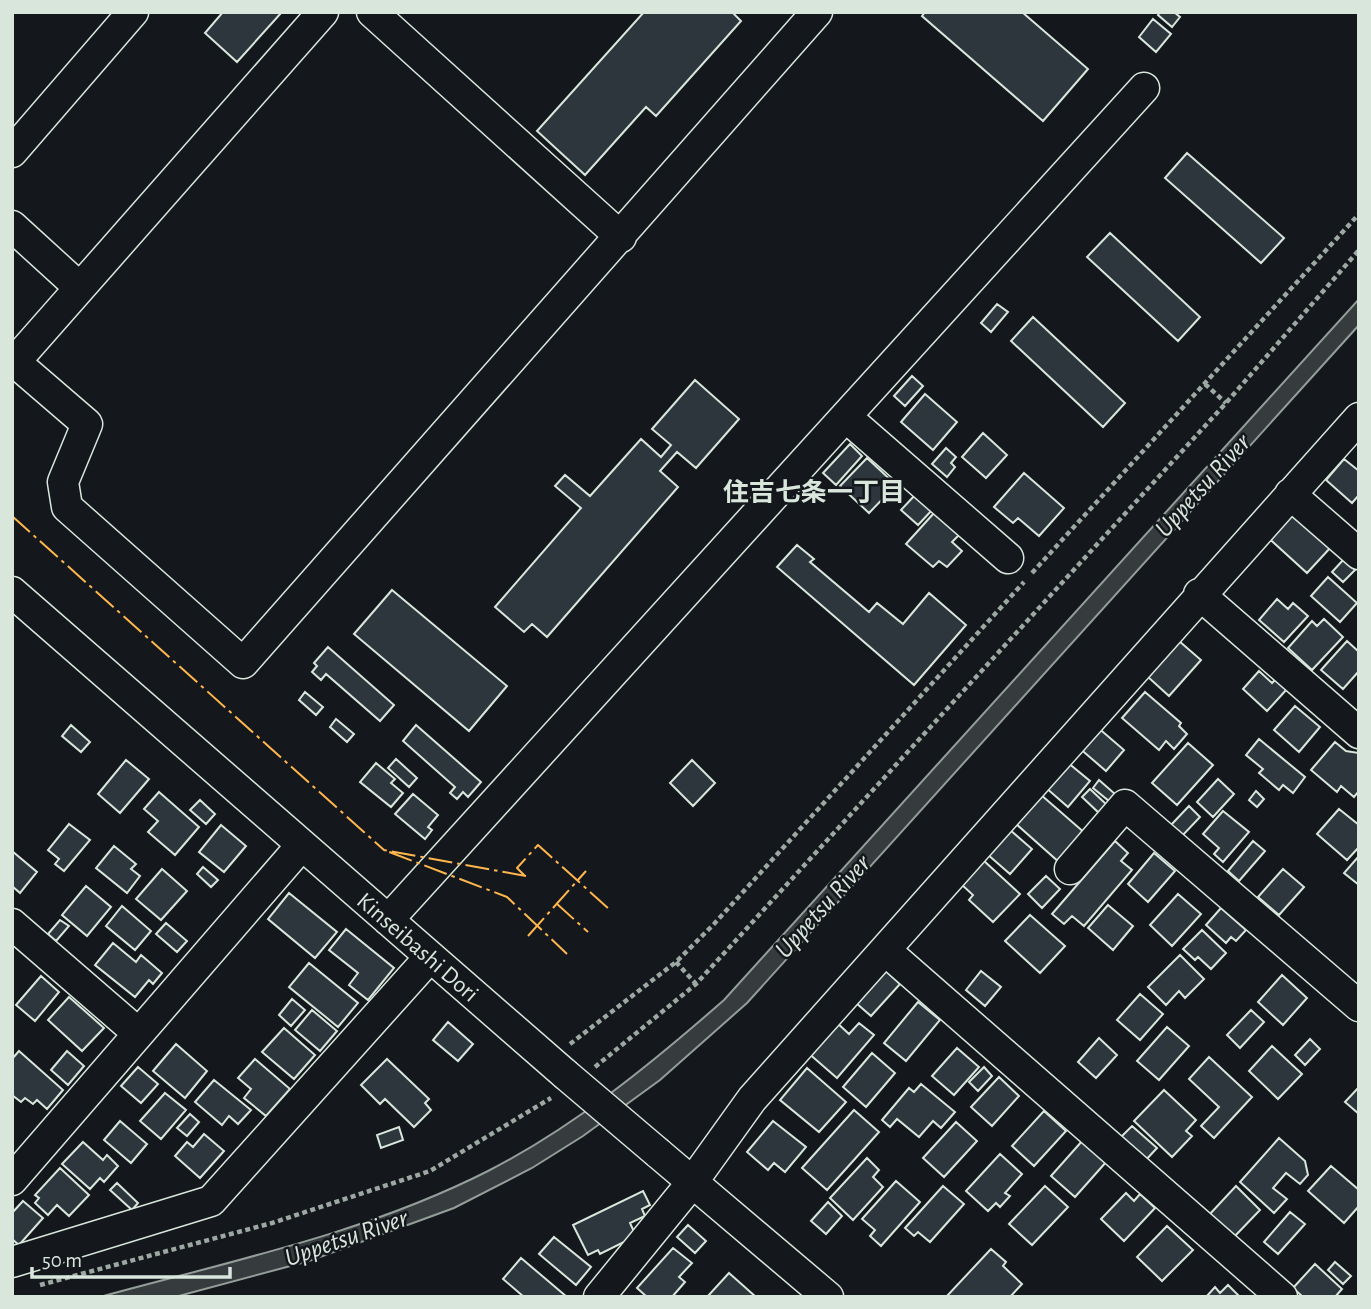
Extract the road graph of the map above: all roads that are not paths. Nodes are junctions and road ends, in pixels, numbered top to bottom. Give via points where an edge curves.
1 (134, 12) edge
2 (323, 12) edge
3 (372, 12) edge
4 (817, 12) edge
5 (1144, 88) dead end
6 (12, 152) edge
7 (12, 226) edge
8 (621, 237) junction
9 (80, 288) junction
10 (13, 363) edge
11 (846, 416) junction
12 (1359, 418) edge
13 (1290, 494) junction
14 (1359, 554) edge
15 (1008, 558) dead end
16 (12, 592) edge
17 (1199, 594) junction
18 (1359, 733) edge
19 (301, 846) junction
20 (1070, 869) dead end
21 (388, 920) junction
22 (12, 924) edge
23 (885, 950) junction
24 (430, 957) junction
25 (1359, 1006) edge
26 (138, 1033) junction
27 (18, 1161) edge
28 (691, 1184) junction
29 (12, 1262) edge
30 (599, 1297) edge
31 (828, 1297) edge
32 (1282, 1297) edge

1 - 6 street
2 - 9 street
3 - 8 street
4 - 8 street
5 - 11 street
7 - 9 street
8 - 10 street via 243,663 67,508 63,482 87,424
9 - 10 street
11 - 15 street
11 - 21 street
12 - 13 street
13 - 14 street
13 - 17 street
16 - 19 street, Kinseibashi Dori
17 - 18 street
17 - 23 street
19 - 21 street, Kinseibashi Dori
19 - 26 street
20 - 25 street via 1125,805
21 - 24 street, Kinseibashi Dori
22 - 26 street
23 - 28 street via 752,1099
23 - 32 street
24 - 28 street, Kinseibashi Dori, bridge via 570,1071
24 - 29 street via 211,1201
26 - 27 street
28 - 30 street
28 - 31 street, Kinseibashi Dori

